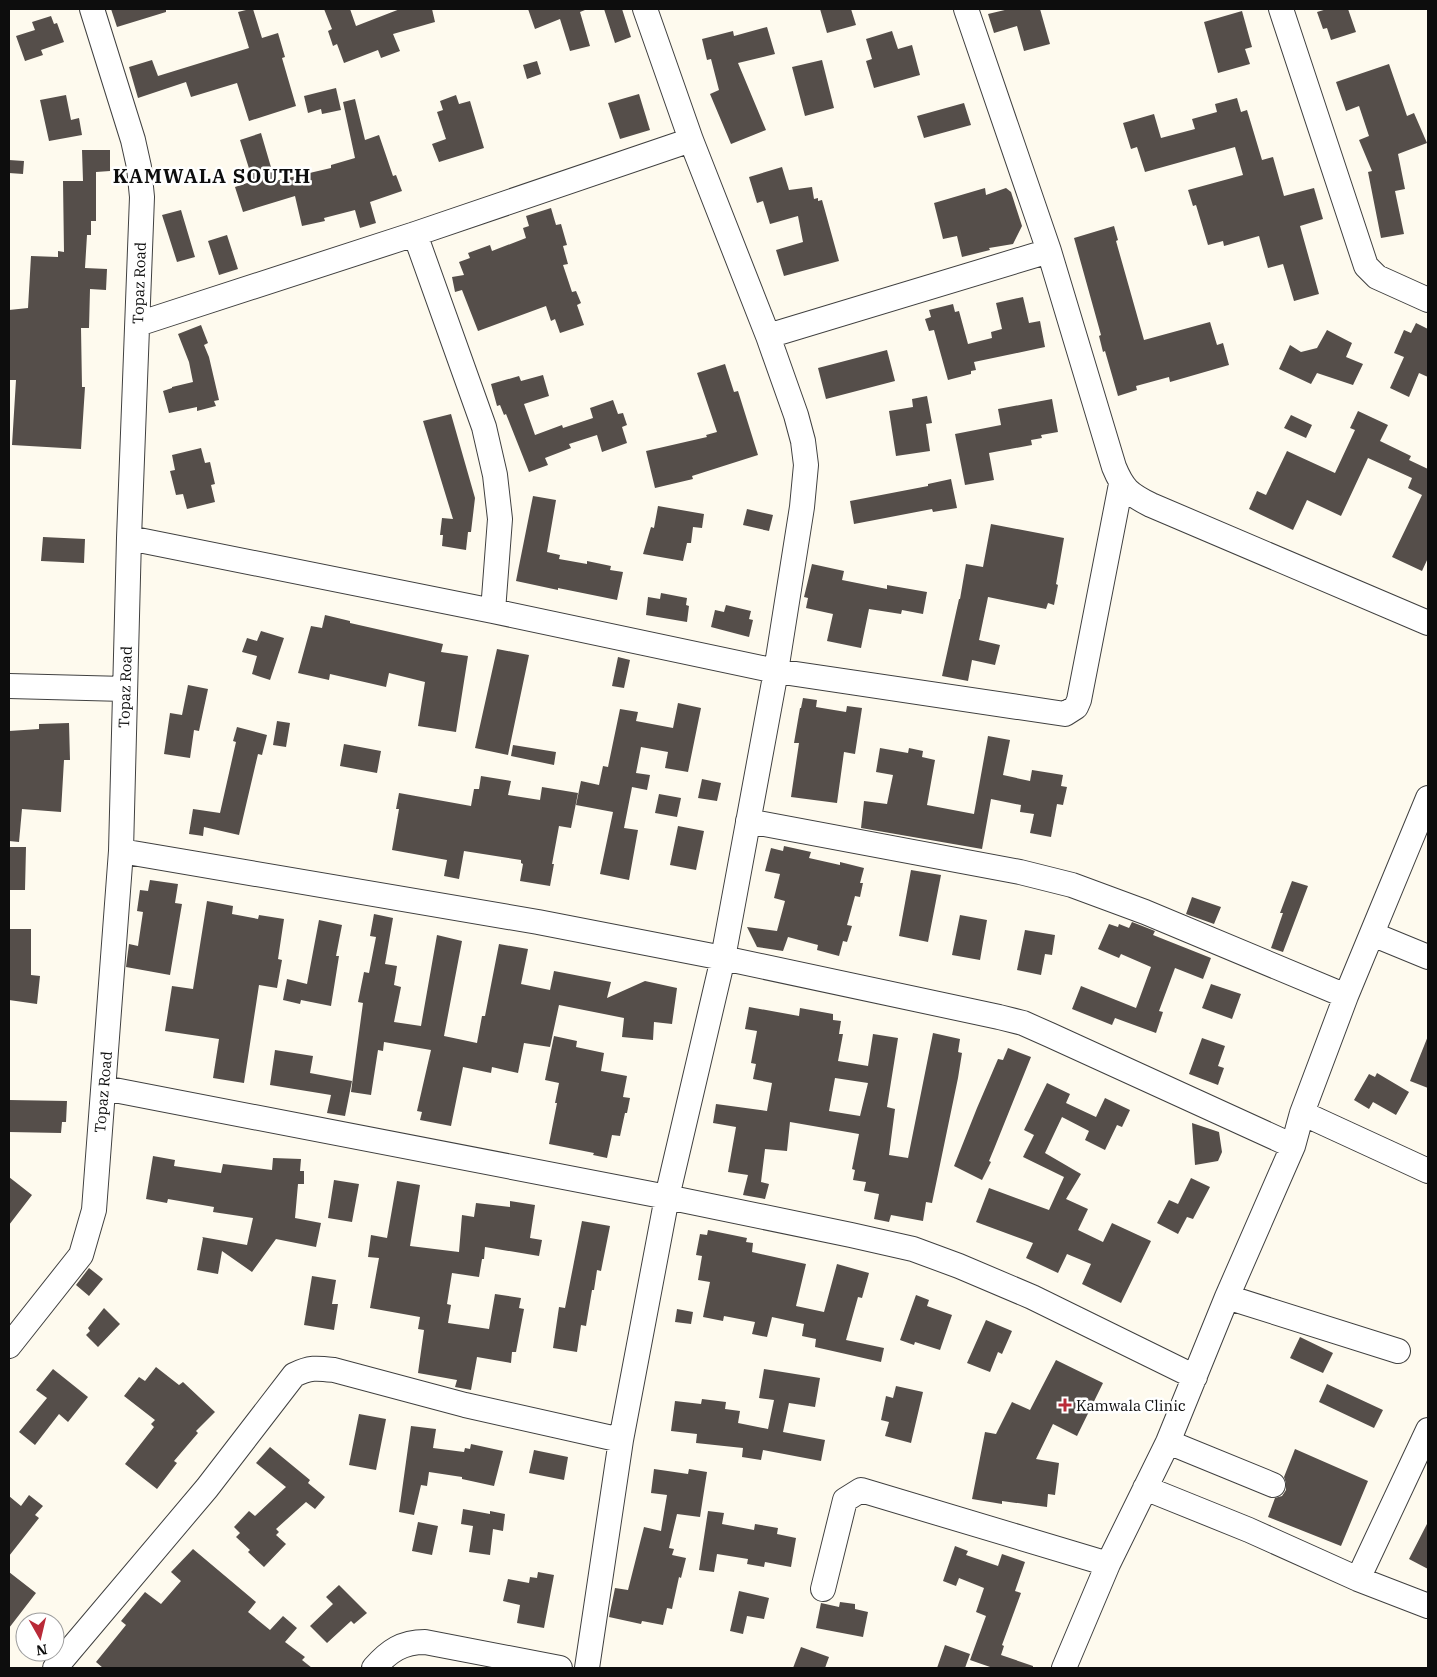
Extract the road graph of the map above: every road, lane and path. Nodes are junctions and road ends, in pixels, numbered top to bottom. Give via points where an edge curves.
1 (92, 9) edge
2 (645, 9) edge
3 (966, 9) edge
4 (1281, 9) edge
5 (691, 140) junction
6 (415, 234) junction
7 (1049, 251) junction
8 (1428, 300) edge
9 (138, 324) junction
10 (768, 336) junction
11 (1121, 484) junction
12 (129, 538) junction
13 (493, 611) junction
14 (1428, 623) edge
15 (776, 672) junction
16 (9, 686) edge
17 (125, 689) junction
18 (1428, 798) edge
19 (748, 821) junction
20 (121, 851) junction
21 (1372, 934) junction
22 (1428, 957) edge
23 (723, 958) junction
24 (1346, 996) junction
25 (104, 1088) junction
26 (1302, 1113) junction
27 (1293, 1146) junction
28 (1428, 1171) edge
29 (667, 1198) junction
30 (1227, 1297) junction
31 (9, 1346) edge
32 (1398, 1350) dead end
33 (1195, 1377) junction
34 (1428, 1430) edge
35 (621, 1440) junction
36 (1168, 1442) junction
37 (1274, 1485) dead end
38 (1145, 1488) junction
39 (1108, 1564) junction
40 (1358, 1579) junction
41 (823, 1589) dead end
42 (1428, 1606) edge
43 (55, 1668) edge
44 (374, 1668) edge
45 (560, 1668) edge
46 (587, 1668) edge
47 (1064, 1668) edge

1 - 9 street, Topaz Road via 139,167 142,197
2 - 5 street
3 - 7 street
4 - 8 street via 1366,266 1377,277
5 - 6 street
5 - 10 street
6 - 9 street
6 - 13 street via 484,427 495,475 500,519
7 - 10 street
7 - 11 street
9 - 12 street, Topaz Road
10 - 15 street via 798,424 806,465
11 - 14 street via 1134,496 1151,504
11 - 15 street via 1079,700 1076,707 1064,714
12 - 13 street
12 - 17 street, Topaz Road
13 - 15 street
15 - 19 street
16 - 17 street
17 - 20 street, Topaz Road
18 - 21 street
19 - 23 street
19 - 24 street via 1020,872 1072,885
20 - 23 street via 538,922
20 - 25 street, Topaz Road
21 - 22 street
21 - 24 street
23 - 27 street via 1023,1023
23 - 29 street
24 - 26 street
25 - 29 street
25 - 31 street, Topaz Road via 94,1210 81,1255
26 - 27 street
26 - 28 street
27 - 30 street
29 - 33 street via 912,1249 1032,1298
29 - 35 street
30 - 32 street
30 - 33 street
33 - 36 street
34 - 40 street
35 - 43 street via 466,1405 334,1370 305,1369 294,1375 207,1488
35 - 46 street
36 - 37 street
36 - 38 street
38 - 39 street
38 - 40 street
39 - 41 street via 861,1490 845,1500
39 - 47 street
40 - 42 street
44 - 45 street via 400,1647 410,1642 425,1642

